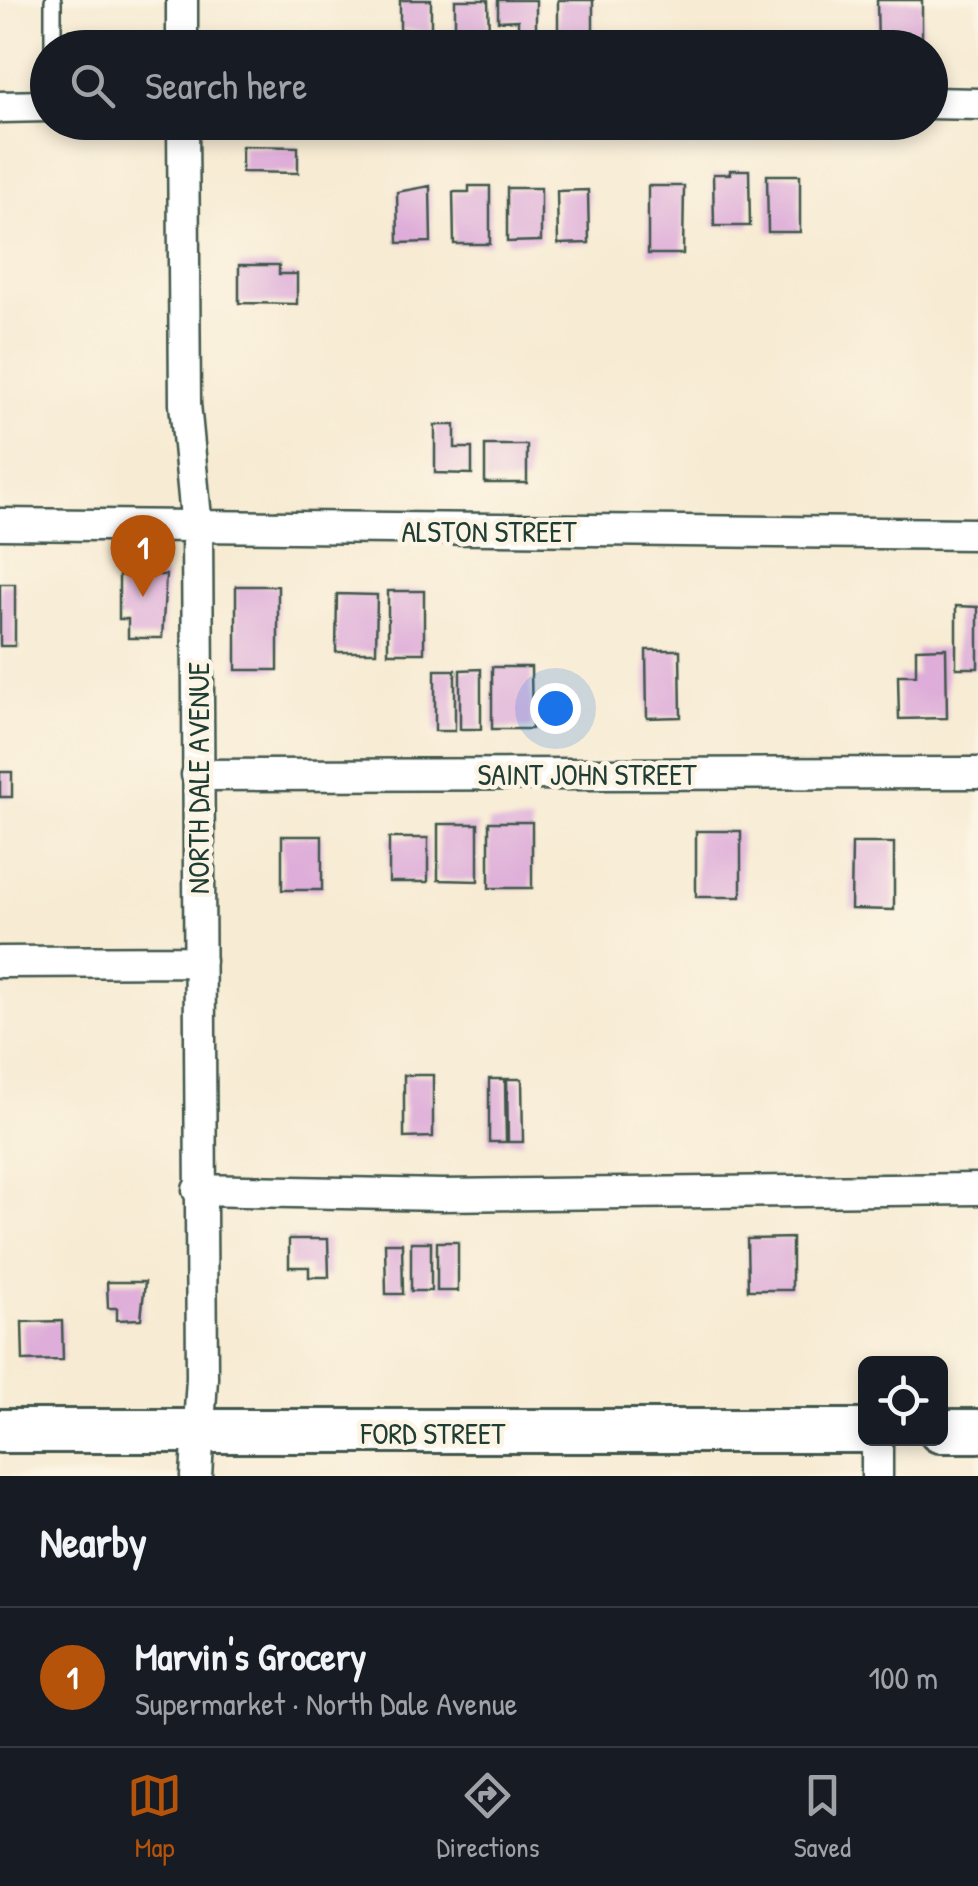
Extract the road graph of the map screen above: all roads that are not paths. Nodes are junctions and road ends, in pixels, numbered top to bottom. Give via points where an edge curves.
1 (53, 0) edge
2 (182, 0) edge
3 (53, 30) edge
4 (182, 30) edge
5 (948, 103) edge
6 (978, 104) edge
7 (30, 106) edge
8 (0, 107) edge
9 (183, 140) edge
10 (0, 524) edge
11 (197, 528) junction
12 (978, 534) edge
13 (978, 773) edge
14 (197, 775) junction
15 (200, 960) junction
16 (0, 962) edge
17 (978, 1189) edge
18 (198, 1190) junction
19 (0, 1431) edge
20 (858, 1431) edge
21 (948, 1431) edge
22 (978, 1431) edge
23 (198, 1434) junction
24 (877, 1446) edge
25 (196, 1476) edge
26 (877, 1476) edge

1 - 3 lane
2 - 4 street
5 - 6 street
7 - 8 street
9 - 11 street, NORTH DALE AVENUE via 185,404
10 - 11 street, ALSTON STREET
11 - 12 street, ALSTON STREET
11 - 14 street, NORTH DALE AVENUE
13 - 14 street, SAINT JOHN STREET
14 - 15 street, NORTH DALE AVENUE
15 - 16 street
15 - 18 street, NORTH DALE AVENUE
17 - 18 street via 442,1195
18 - 23 street, NORTH DALE AVENUE
19 - 23 main road, FORD STREET
20 - 23 main road, FORD STREET
21 - 22 main road
23 - 25 street, NORTH DALE AVENUE
24 - 26 street

